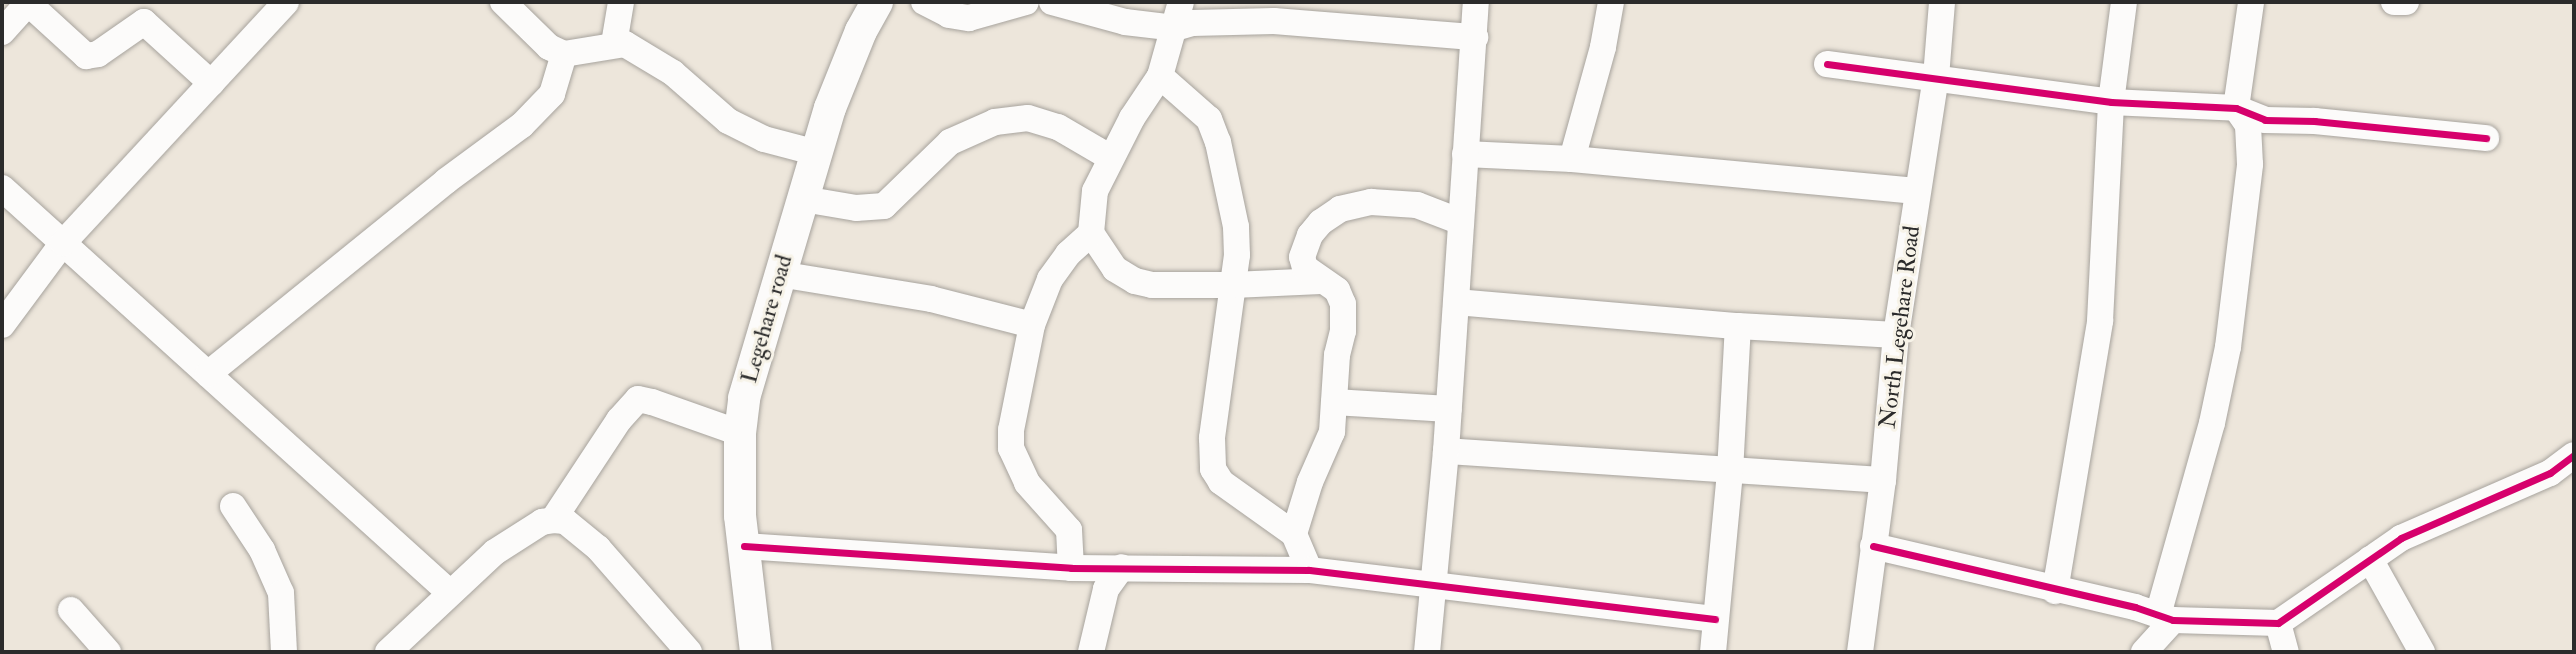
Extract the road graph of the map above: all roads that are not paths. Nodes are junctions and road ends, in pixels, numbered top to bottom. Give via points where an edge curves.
1 (28, 2) edge
2 (286, 2) edge
3 (503, 2) edge
4 (621, 2) edge
5 (877, 2) edge
6 (924, 2) edge
7 (1026, 2) edge
8 (1053, 2) edge
9 (1181, 2) edge
10 (1476, 2) edge
11 (1611, 2) edge
12 (1942, 2) edge
13 (2124, 2) edge
14 (2251, 2) edge
15 (2394, 2) edge
16 (2406, 2) edge
17 (1175, 28) junction
18 (2, 32) edge
19 (1475, 37) junction
20 (614, 44) junction
21 (564, 54) junction
22 (1827, 64) dead end
23 (1160, 76) junction
24 (1936, 77) junction
25 (211, 83) junction
26 (2111, 102) junction
27 (2236, 108) junction
28 (2486, 138) dead end
29 (817, 153) junction
30 (1465, 154) junction
31 (1111, 158) junction
32 (1572, 159) junction
33 (2, 188) edge
34 (1917, 191) junction
35 (803, 199) junction
36 (1461, 222) junction
37 (1091, 233) junction
38 (63, 243) junction
39 (779, 274) junction
40 (1321, 281) junction
41 (1233, 285) junction
42 (1457, 302) junction
43 (2, 325) edge
44 (1032, 325) junction
45 (1738, 326) junction
46 (1895, 335) junction
47 (208, 374) junction
48 (1334, 402) junction
49 (1449, 410) junction
50 (740, 433) junction
51 (1446, 451) junction
52 (2574, 455) edge
53 (1730, 472) junction
54 (1883, 480) junction
55 (233, 506) dead end
56 (553, 520) junction
57 (1294, 534) junction
58 (744, 546) junction
59 (1873, 546) junction
60 (2370, 558) junction
61 (1122, 567) junction
62 (1071, 568) junction
63 (1309, 569) junction
64 (1432, 585) junction
65 (2055, 590) junction
66 (450, 593) junction
67 (71, 610) dead end
68 (2165, 617) junction
69 (1715, 619) junction
70 (2278, 623) junction
71 (108, 652) edge
72 (284, 652) edge
73 (388, 652) edge
74 (689, 652) edge
75 (756, 652) edge
76 (1091, 652) edge
77 (1427, 652) edge
78 (1713, 652) edge
79 (1860, 652) edge
80 (2144, 652) edge
81 (2286, 652) edge
82 (2422, 652) edge

1 - 18 street
1 - 25 street via 86,55 98,54 144,22
2 - 25 street
3 - 21 street via 549,47
4 - 20 street
5 - 29 main road, Legehare road via 830,108
6 - 7 street via 949,15 969,18
8 - 17 street via 1125,22
9 - 17 street
10 - 19 street
11 - 32 street
12 - 24 street, North Legehare Road
13 - 26 street
14 - 27 street
15 - 16 street
17 - 19 street via 1192,23 1274,21
17 - 23 street
19 - 30 street
20 - 21 street
20 - 29 street via 625,44 673,73 727,121 764,139
21 - 47 street via 552,94 522,125
22 - 24 street
23 - 31 street
23 - 41 street via 1209,119 1218,142 1236,227
24 - 26 street
24 - 34 street, North Legehare Road
25 - 38 street
26 - 27 street
26 - 65 street via 2100,321
27 - 28 street via 2265,120
27 - 68 street via 2248,125 2250,164 2228,347
29 - 35 main road, Legehare road
30 - 32 street
30 - 36 street
31 - 35 street via 1041,119 1017,119 995,122 950,142 884,205 856,208
31 - 37 street via 1095,191
32 - 34 street
33 - 38 street
34 - 46 street, North Legehare Road
35 - 39 main road, Legehare road
36 - 40 street via 1417,205 1371,202 1340,209 1310,235 1302,257 1306,268
36 - 42 street
37 - 41 street via 1115,269 1135,281
37 - 44 street via 1050,279
38 - 43 street
38 - 47 street
39 - 44 street via 931,299
39 - 50 main road, Legehare road via 744,398
40 - 41 street
40 - 48 street via 1337,290 1343,304
41 - 57 street via 1212,438 1213,469 1220,482
42 - 45 street
42 - 49 street
44 - 62 street via 1011,430 1012,448 1027,483 1069,530
45 - 46 street
45 - 53 street
46 - 54 street, North Legehare Road
47 - 66 street
48 - 49 street
48 - 57 street via 1332,432
49 - 51 street
50 - 56 street via 638,399
50 - 58 main road, Legehare road
51 - 53 street
51 - 64 street
52 - 60 street via 2550,473 2401,538
53 - 54 street
53 - 69 street
54 - 59 street, North Legehare Road
55 - 72 street via 262,550 281,593
56 - 66 street via 542,522 495,552
56 - 74 street via 565,521 598,548
57 - 63 street
58 - 62 street
58 - 75 main road, Legehare road
59 - 65 street
59 - 79 street, North Legehare Road
60 - 70 street
60 - 82 street
61 - 62 street
61 - 63 street
61 - 76 street via 1106,589
63 - 64 street
64 - 69 street
64 - 77 street
65 - 68 street
66 - 73 street
67 - 71 street
68 - 70 street
68 - 80 street
69 - 78 street
70 - 81 street

